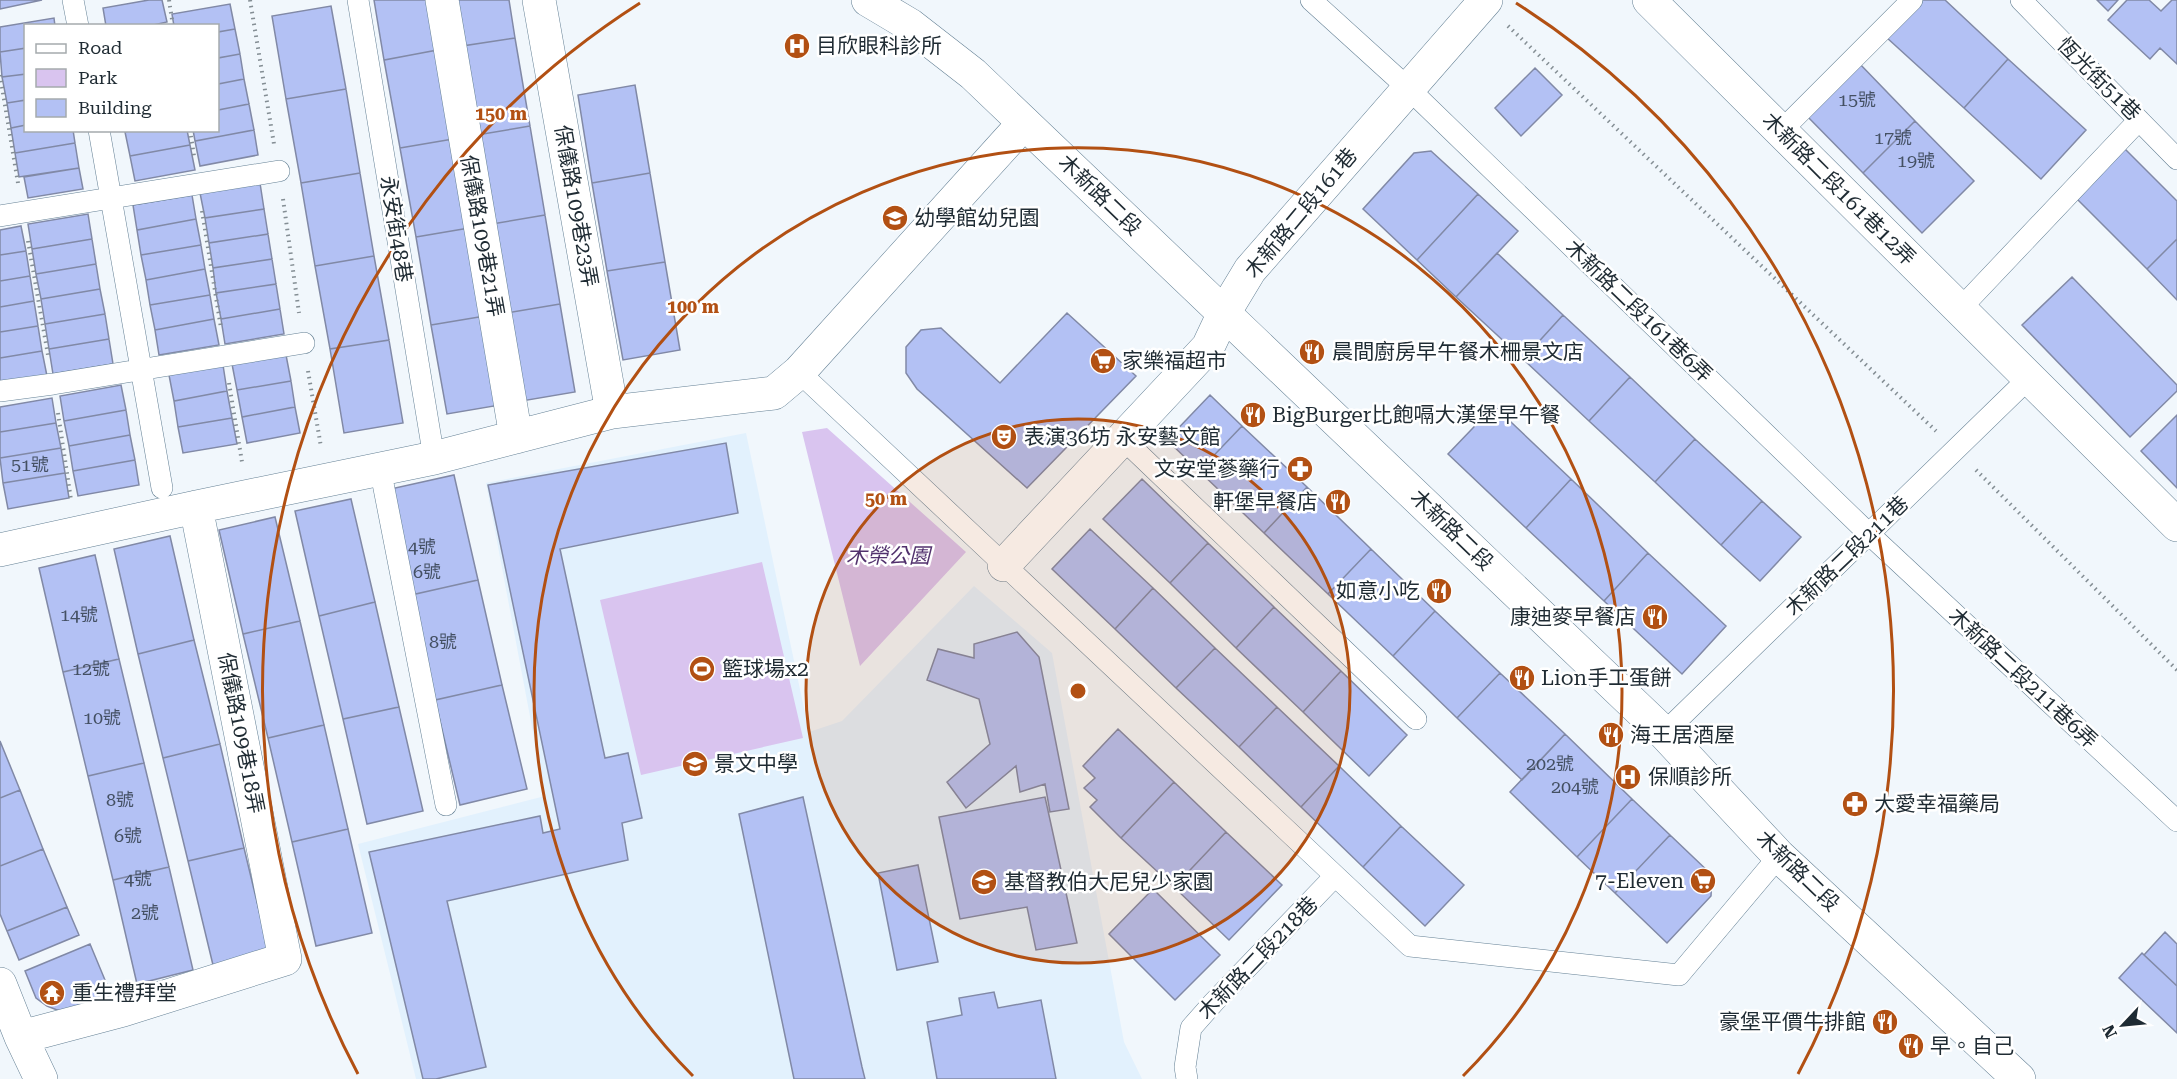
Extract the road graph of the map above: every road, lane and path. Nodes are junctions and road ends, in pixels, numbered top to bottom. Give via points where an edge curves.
1 (74, 0) edge
2 (169, 0) edge
3 (250, 0) edge
4 (358, 0) edge
5 (442, 0) edge
6 (539, 0) edge
7 (868, 0) edge
8 (1311, 0) edge
9 (1649, 0) edge
10 (1912, 0) edge
11 (2020, 0) edge
12 (1485, 2) edge
13 (78, 24) edge
14 (173, 24) edge
15 (0, 75) edge
16 (1408, 88) junction
17 (2139, 120) junction
18 (1024, 123) junction
19 (1781, 130) junction
20 (99, 132) edge
21 (190, 132) edge
22 (2177, 159) edge
23 (279, 171) junction
24 (198, 185) junction
25 (112, 198) junction
26 (22, 214) junction
27 (0, 216) edge
28 (1960, 309) junction
29 (1224, 314) junction
30 (304, 343) junction
31 (225, 356) junction
32 (142, 370) junction
33 (799, 372) junction
34 (2029, 378) junction
35 (53, 384) junction
36 (0, 391) edge
37 (612, 412) junction
38 (516, 437) junction
39 (1123, 439) junction
40 (1956, 450) junction
41 (323, 455) dead end
42 (434, 458) junction
43 (380, 468) junction
44 (244, 472) dead end
45 (162, 488) dead end
46 (72, 506) dead end
47 (196, 507) junction
48 (2177, 525) edge
49 (1869, 534) junction
50 (0, 550) edge
51 (1004, 565) junction
52 (2177, 670) edge
53 (1416, 719) dead end
54 (1664, 733) junction
55 (446, 805) dead end
56 (2177, 821) edge
57 (1779, 856) junction
58 (1335, 876) junction
59 (0, 984) edge
60 (21, 1037) junction
61 (41, 1079) edge
62 (1187, 1079) edge
63 (2019, 1079) edge

1 - 13 lane
2 - 14 path
3 - 23 path
4 - 42 lane, 永安街48巷
5 - 38 street, 保儀路109巷21弄
6 - 37 street, 保儀路109巷23弄
7 - 18 street, 木新路二段 via 919,32 973,74
8 - 16 lane, 木新路二段161巷6弄
9 - 19 street, 木新路二段161巷12弄
10 - 19 lane
11 - 17 lane, 恆光街51巷
12 - 16 street, 木新路二段161巷
12 - 40 path
15 - 26 path
16 - 29 street, 木新路二段161巷 via 1250,270
16 - 49 lane, 木新路二段161巷6弄
17 - 22 lane, 恆光街51巷
17 - 28 lane
18 - 29 street, 木新路二段
18 - 33 street
19 - 28 street, 木新路二段161巷12弄
20 - 25 lane
21 - 24 path
23 - 24 lane
23 - 30 path
24 - 25 lane
24 - 31 path
25 - 26 lane
25 - 32 lane
26 - 27 lane
26 - 35 path
28 - 34 street, 木新路二段161巷12弄
29 - 39 street, 木新路二段161巷 via 1209,347
29 - 54 street, 木新路二段
30 - 31 lane
30 - 41 path
31 - 32 lane
31 - 44 path
32 - 35 lane
32 - 45 lane
33 - 37 street via 774,393
33 - 51 lane
34 - 40 lane, 木新路二段211巷
34 - 48 street, 木新路二段161巷12弄
35 - 36 lane
35 - 46 path
37 - 38 street
38 - 42 street
39 - 51 street, 木新路二段161巷
39 - 53 lane
40 - 49 lane, 木新路二段211巷
40 - 52 path
42 - 43 street
43 - 47 street
43 - 55 lane
47 - 50 street
47 - 60 street, 保儀路109巷18弄 via 285,958 123,1010
49 - 54 lane, 木新路二段211巷
49 - 56 lane, 木新路二段211巷6弄
51 - 58 lane
54 - 57 street, 木新路二段
57 - 58 lane via 1679,975 1410,946
57 - 63 street, 木新路二段
58 - 62 lane, 木新路二段218巷 via 1191,1028
59 - 60 street
60 - 61 street

